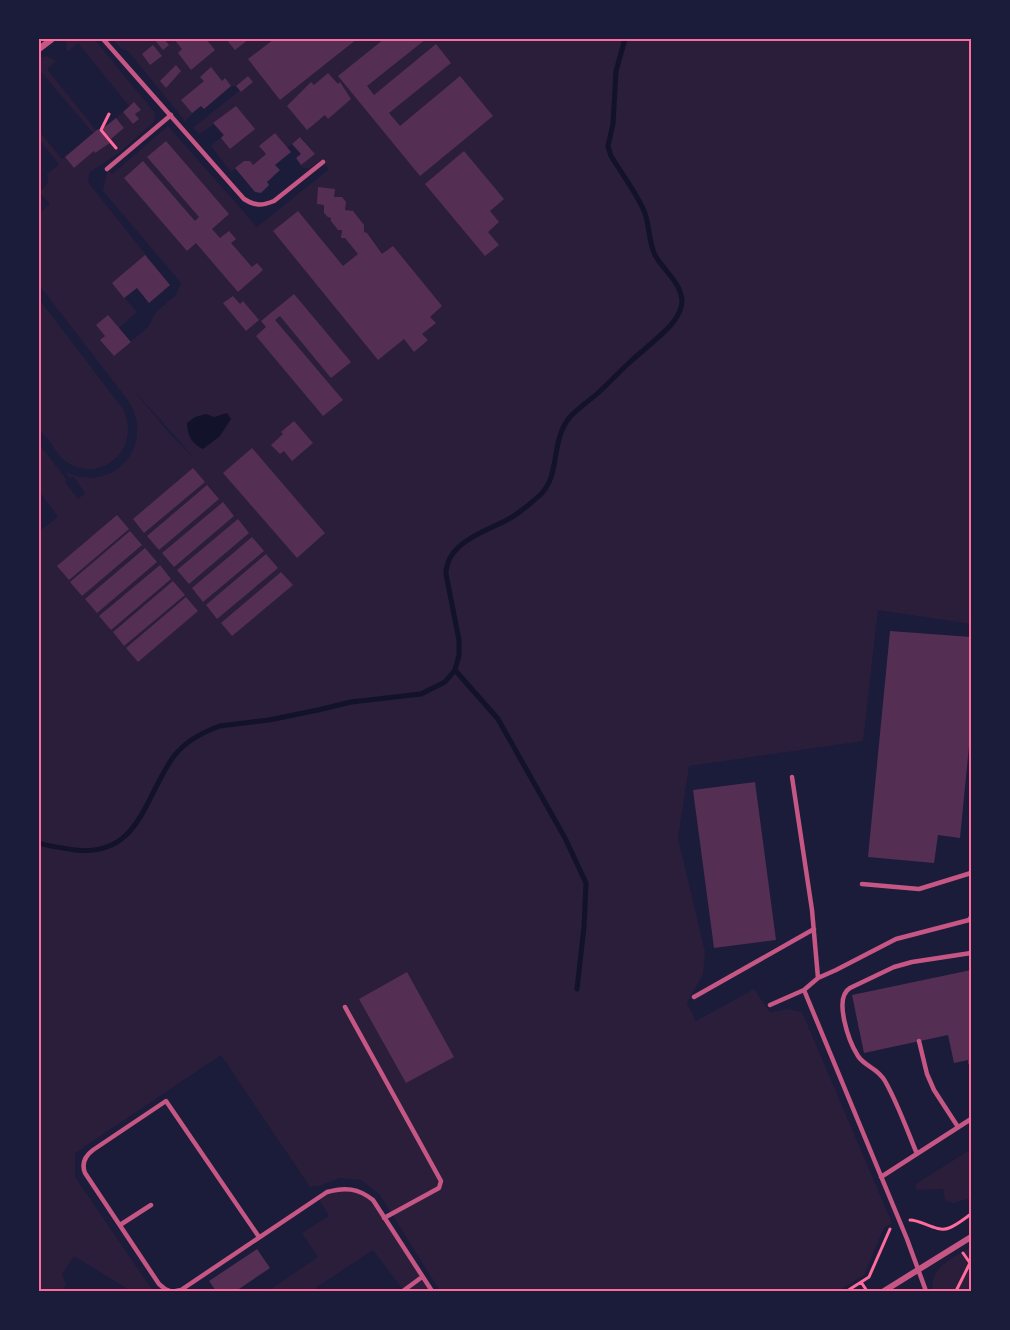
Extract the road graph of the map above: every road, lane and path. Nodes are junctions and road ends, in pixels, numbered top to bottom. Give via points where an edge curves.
1 (52, 39) edge
2 (103, 39) edge
3 (39, 49) edge
4 (109, 114) dead end
5 (171, 115) junction
6 (122, 156) junction
7 (323, 162) dead end
8 (107, 169) dead end
9 (792, 777) dead end
10 (971, 873) edge
11 (862, 884) dead end
12 (971, 917) edge
13 (814, 929) junction
14 (971, 953) edge
15 (818, 978) junction
16 (804, 990) junction
17 (694, 997) dead end
18 (770, 1005) dead end
19 (345, 1007) dead end
20 (919, 1041) dead end
21 (971, 1119) edge
22 (958, 1127) junction
23 (917, 1154) junction
24 (881, 1177) junction
25 (151, 1205) dead end
26 (971, 1214) edge
27 (384, 1218) junction
28 (901, 1224) junction
29 (120, 1225) junction
30 (259, 1237) junction
31 (971, 1237) edge
32 (971, 1263) edge
33 (919, 1270) junction
34 (423, 1276) junction
35 (861, 1282) junction
36 (170, 1291) edge
37 (176, 1291) edge
38 (403, 1291) edge
39 (432, 1291) edge
40 (848, 1291) edge
41 (867, 1291) edge
42 (884, 1291) edge
43 (926, 1291) edge
44 (956, 1291) edge

1 - 3 street
2 - 5 lane
4 - 6 path via 101,130
5 - 6 lane
5 - 7 lane via 244,199 257,205 274,201
6 - 8 lane
9 - 13 lane
10 - 11 lane via 919,889
12 - 15 lane via 896,939
13 - 15 lane
13 - 17 lane
14 - 23 lane via 894,967 846,990 842,1002 858,1056 886,1082
15 - 16 lane
16 - 18 lane
16 - 24 lane
19 - 27 lane via 441,1181 439,1188
20 - 22 lane via 934,1090
21 - 22 lane
22 - 23 lane
23 - 24 lane
24 - 28 lane
25 - 29 lane
26 - 28 path via 948,1229 912,1219
27 - 30 lane via 365,1194 337,1189
27 - 34 lane
28 - 33 lane
28 - 35 path via 889,1230 869,1277
29 - 30 lane via 85,1173 84,1160 166,1101
29 - 36 lane via 159,1284
30 - 37 lane
31 - 33 street
32 - 44 path
33 - 42 street
33 - 43 lane
34 - 38 lane
34 - 39 lane
35 - 40 path
35 - 41 path

